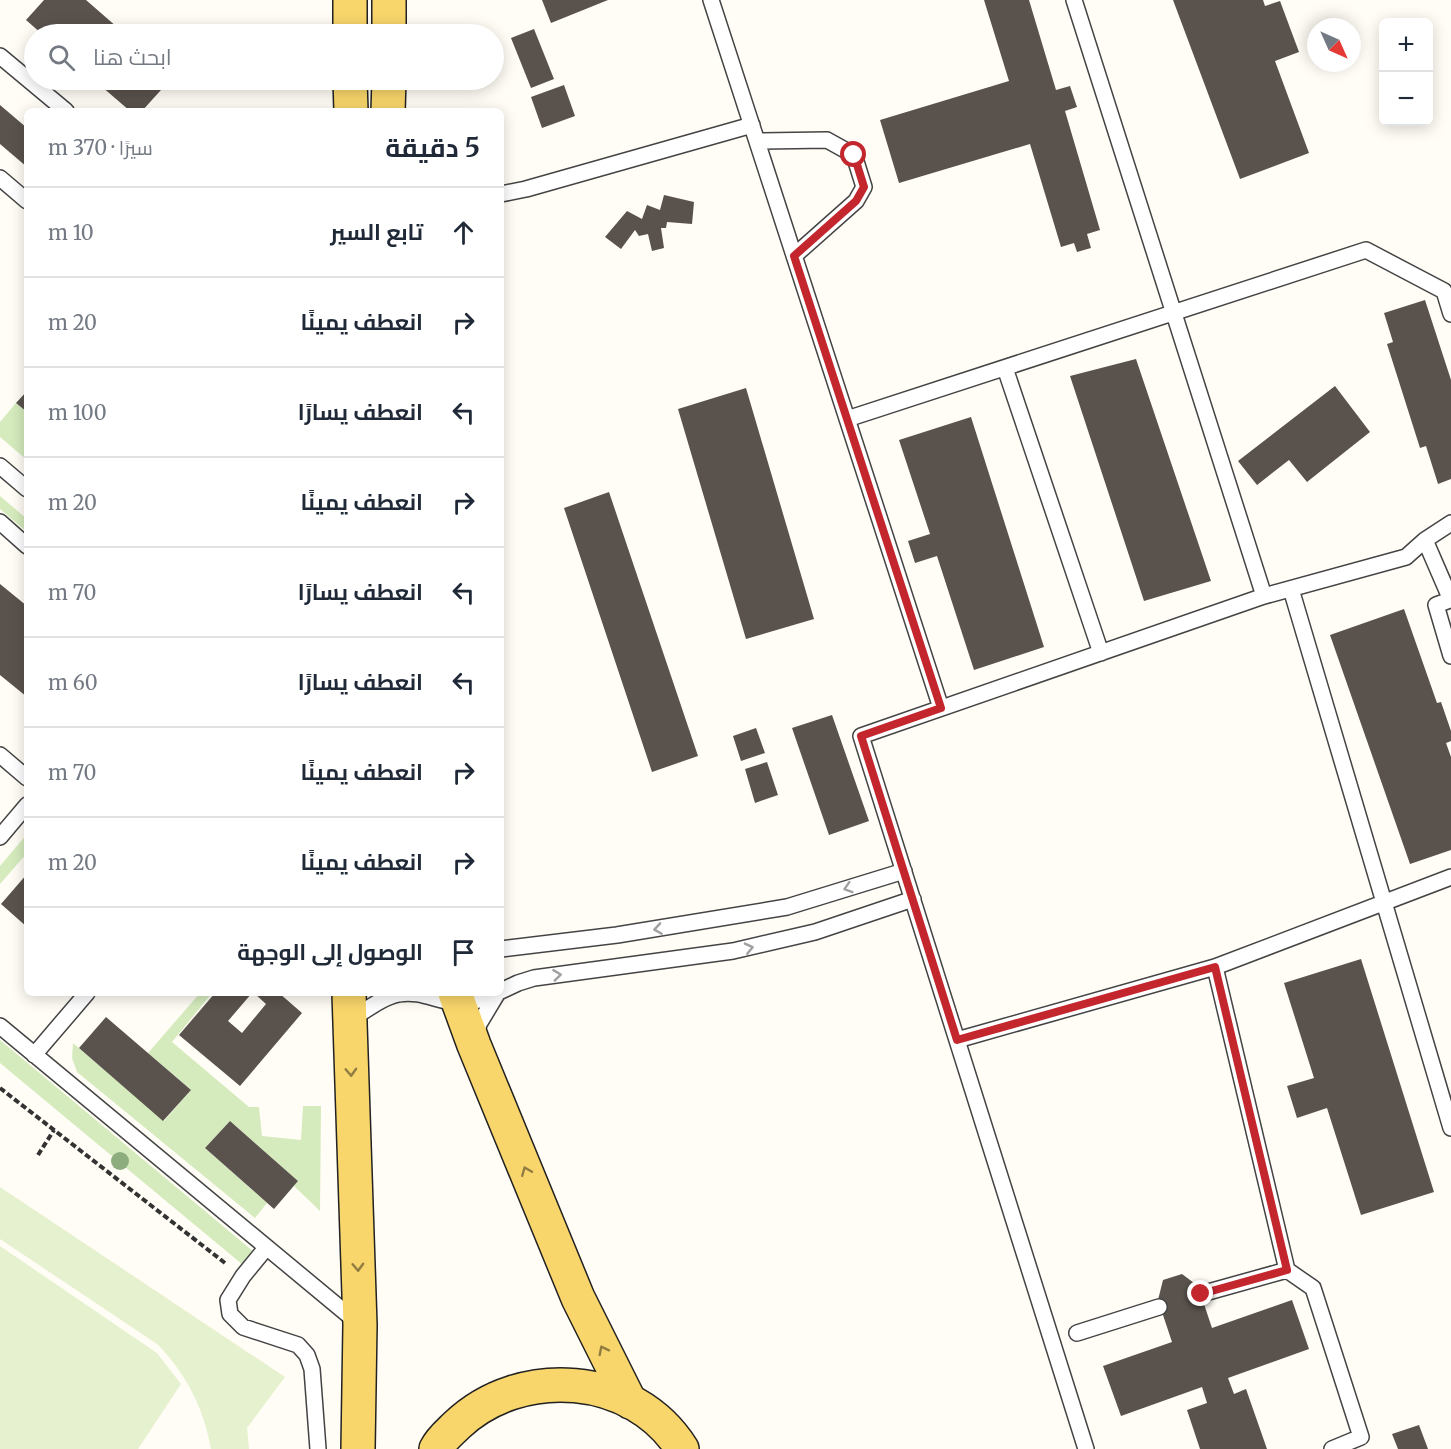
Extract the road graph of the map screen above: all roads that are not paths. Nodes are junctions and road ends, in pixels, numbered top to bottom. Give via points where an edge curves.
1 (350, 0) edge
2 (389, 0) edge
3 (711, 0) edge
4 (1074, 0) edge
5 (350, 24) edge
6 (389, 24) edge
7 (0, 56) edge
8 (24, 76) edge
9 (41, 90) edge
10 (350, 90) edge
11 (388, 90) edge
12 (62, 108) edge
13 (351, 108) edge
14 (388, 108) edge
15 (752, 125) junction
16 (757, 141) junction
17 (0, 177) edge
18 (504, 193) edge
19 (24, 198) edge
20 (794, 256) junction
21 (1174, 314) junction
22 (1451, 314) edge
23 (1005, 368) junction
24 (847, 419) junction
25 (0, 466) edge
26 (24, 486) edge
27 (0, 522) edge
28 (1451, 523) edge
29 (1425, 540) junction
30 (24, 543) edge
31 (1291, 588) junction
32 (1264, 596) junction
33 (1450, 600) edge
34 (1101, 653) junction
35 (1451, 656) edge
36 (941, 708) junction
37 (0, 755) edge
38 (24, 775) edge
39 (24, 809) edge
40 (0, 837) edge
41 (904, 871) junction
42 (1451, 878) edge
43 (913, 899) junction
44 (1384, 901) junction
45 (504, 950) edge
46 (1215, 967) junction
47 (504, 990) edge
48 (84, 996) edge
49 (395, 996) edge
50 (440, 996) edge
51 (491, 996) edge
52 (496, 996) edge
53 (457, 998) edge
54 (349, 1007) edge
55 (0, 1026) edge
56 (957, 1040) junction
57 (474, 1045) junction
58 (34, 1055) junction
59 (1451, 1128) edge
60 (266, 1248) junction
61 (1287, 1270) junction
62 (1201, 1294) dead end
63 (1159, 1307) dead end
64 (360, 1325) junction
65 (1077, 1333) dead end
66 (630, 1402) junction
67 (359, 1448) edge
68 (318, 1449) edge
69 (436, 1449) edge
70 (682, 1449) edge
71 (1086, 1449) edge
72 (1332, 1449) edge

1 - 5 main road
2 - 6 main road
3 - 15 lane
4 - 21 lane
7 - 8 lane
9 - 12 lane
10 - 13 main road
11 - 14 main road
15 - 16 lane
15 - 18 lane
16 - 20 lane
16 - 20 lane via 827,140 854,155 864,187 856,201
17 - 19 lane
20 - 24 lane
21 - 22 lane via 1366,250 1444,291
21 - 23 lane
21 - 32 lane
23 - 24 lane
23 - 34 lane
24 - 36 lane
25 - 26 lane
27 - 30 lane
28 - 29 lane
29 - 31 lane via 1406,557
29 - 33 lane
31 - 32 lane
31 - 44 lane
32 - 34 lane
33 - 35 lane via 1436,606
34 - 36 lane
36 - 41 lane via 861,736
37 - 38 lane
39 - 40 lane
41 - 43 lane
41 -> 45 lane via 787,907
42 - 44 lane
47 -> 43 lane via 541,977 733,951 815,932
43 - 56 lane
44 - 46 lane
44 - 59 lane
46 - 56 lane
46 - 61 lane
48 - 58 lane
49 - 54 lane
50 - 53 lane
51 - 53 lane via 479,1001
52 - 57 lane via 479,1024
53 - 57 main road
54 -> 64 main road
55 - 58 lane
56 - 71 lane
66 -> 57 main road via 578,1298
58 - 60 lane
60 - 64 lane
60 - 68 lane via 228,1300 230,1314 243,1327 298,1345 307,1355 312,1370
61 - 62 lane
61 - 72 lane via 1313,1288 1360,1437
63 - 65 lane
64 - 67 main road
66 - 69 main road via 591,1387 549,1384 508,1392 471,1412
66 - 70 main road via 656,1419

